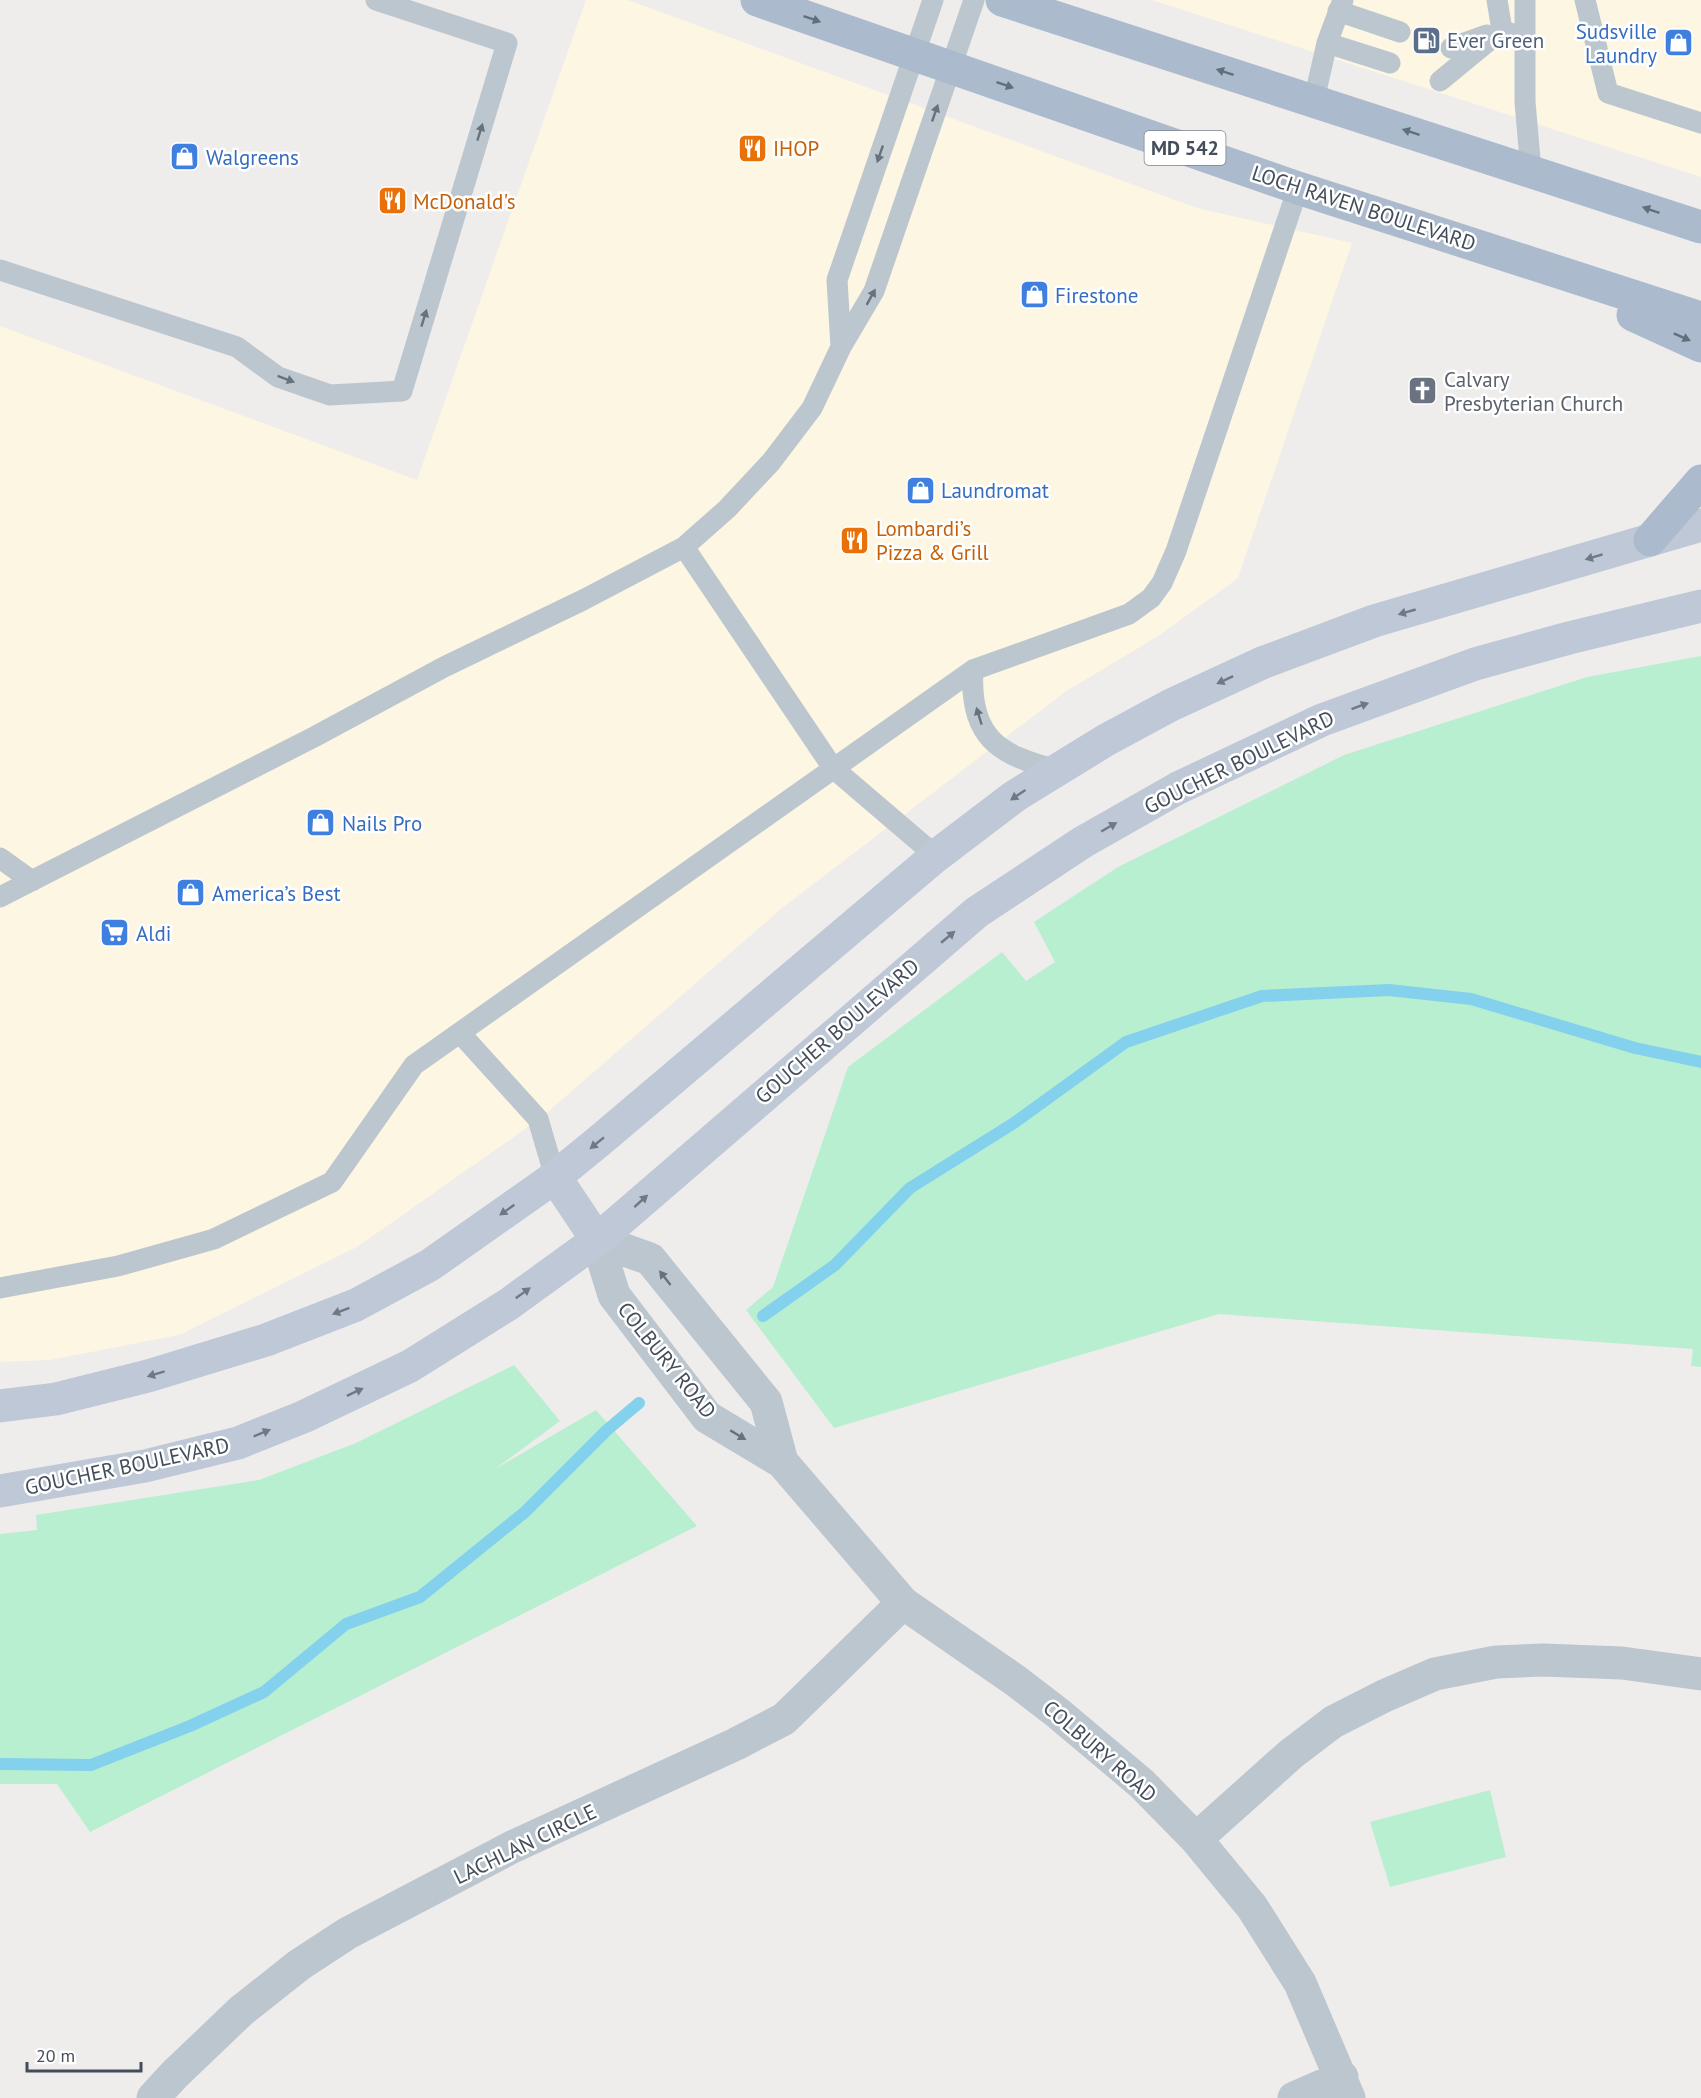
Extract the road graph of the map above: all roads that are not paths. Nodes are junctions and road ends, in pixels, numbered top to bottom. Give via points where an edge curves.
1 (376, 0) edge
2 (757, 0) edge
3 (933, 0) edge
4 (974, 0) edge
5 (1002, 0) edge
6 (1488, 0) edge
7 (1497, 0) edge
8 (1525, 0) edge
9 (1585, 0) edge
10 (1340, 6) edge
11 (1502, 30) junction
12 (1400, 32) dead end
13 (1525, 38) junction
14 (1328, 43) junction
15 (1450, 48) dead end
16 (914, 53) junction
17 (1390, 63) dead end
18 (950, 66) junction
19 (1440, 81) dead end
20 (1314, 100) junction
21 (1701, 123) edge
22 (1531, 171) junction
23 (1298, 188) junction
24 (1701, 227) edge
25 (1476, 245) junction
26 (0, 270) edge
27 (1701, 318) edge
28 (1701, 346) edge
29 (841, 347) junction
30 (1701, 481) edge
31 (1701, 525) edge
32 (1650, 540) junction
33 (684, 547) junction
34 (1701, 606) edge
35 (973, 670) junction
36 (833, 768) junction
37 (1057, 770) junction
38 (936, 856) junction
39 (0, 858) edge
40 (32, 881) junction
41 (0, 897) edge
42 (460, 1033) junction
43 (555, 1177) junction
44 (597, 1240) junction
45 (0, 1288) edge
46 (0, 1406) edge
47 (782, 1462) junction
48 (0, 1491) edge
49 (903, 1602) junction
50 (1701, 1674) edge
51 (1196, 1839) junction
52 (1346, 2088) edge
53 (153, 2098) edge
54 (1294, 2098) edge

26 -> 1 lane via 237,347 278,377 330,395 402,391 507,43
2 -> 16 main road, LOCH RAVEN BOULEVARD / MD 542
3 - 16 lane
4 - 18 lane
20 -> 5 main road
6 - 11 lane
7 - 11 lane
8 - 13 lane
9 - 21 lane via 1608,93
10 - 12 lane
10 - 14 lane
11 - 13 lane
11 - 15 lane
11 - 19 lane
13 - 22 lane
14 - 17 lane
14 - 20 lane
16 - 18 main road, LOCH RAVEN BOULEVARD / MD 542
16 -> 29 lane via 837,280
18 -> 23 main road, LOCH RAVEN BOULEVARD / MD 542
29 -> 18 lane via 874,291
22 -> 20 main road
24 -> 22 main road
23 - 25 main road, LOCH RAVEN BOULEVARD / MD 542
23 - 35 lane via 1162,583 1151,598 1129,614
25 - 27 main road, LOCH RAVEN BOULEVARD / MD 542
25 -> 28 main road
29 - 33 lane via 812,408 771,462
30 - 32 main road
31 - 32 main road
32 -> 37 main road via 1374,621 1262,663 1171,705
33 - 36 lane
33 - 40 lane
44 -> 34 main road, GOUCHER BOULEVARD via 977,912 1083,842 1178,788 1322,720 1475,664
35 - 36 lane
37 -> 35 lane via 1026,762 990,740 975,702
36 - 38 lane
36 - 42 lane
37 -> 38 main road via 1015,796
38 -> 43 main road
39 - 40 lane
40 - 41 lane
42 - 43 lane via 538,1119
42 - 45 lane via 414,1065 332,1182 214,1239 118,1266
43 - 44 main road
43 -> 46 main road via 430,1265 356,1305 266,1340 148,1376 56,1399
44 -> 47 street, COLBURY ROAD via 614,1295 697,1404 707,1416
47 -> 44 street, COLBURY ROAD via 766,1402 650,1259
48 -> 44 main road, GOUCHER BOULEVARD via 145,1466 238,1443 303,1417 411,1365 509,1304
47 - 49 street, COLBURY ROAD
49 - 51 street, COLBURY ROAD via 1059,1714 1141,1783
49 - 53 street, LACHLAN CIRCLE via 784,1719 512,1847 348,1933 298,1965 241,2011
50 - 51 street via 1622,1663 1543,1660 1496,1662 1435,1674 1333,1722
51 - 52 street, COLBURY ROAD via 1252,1907 1300,1983
52 - 54 street

